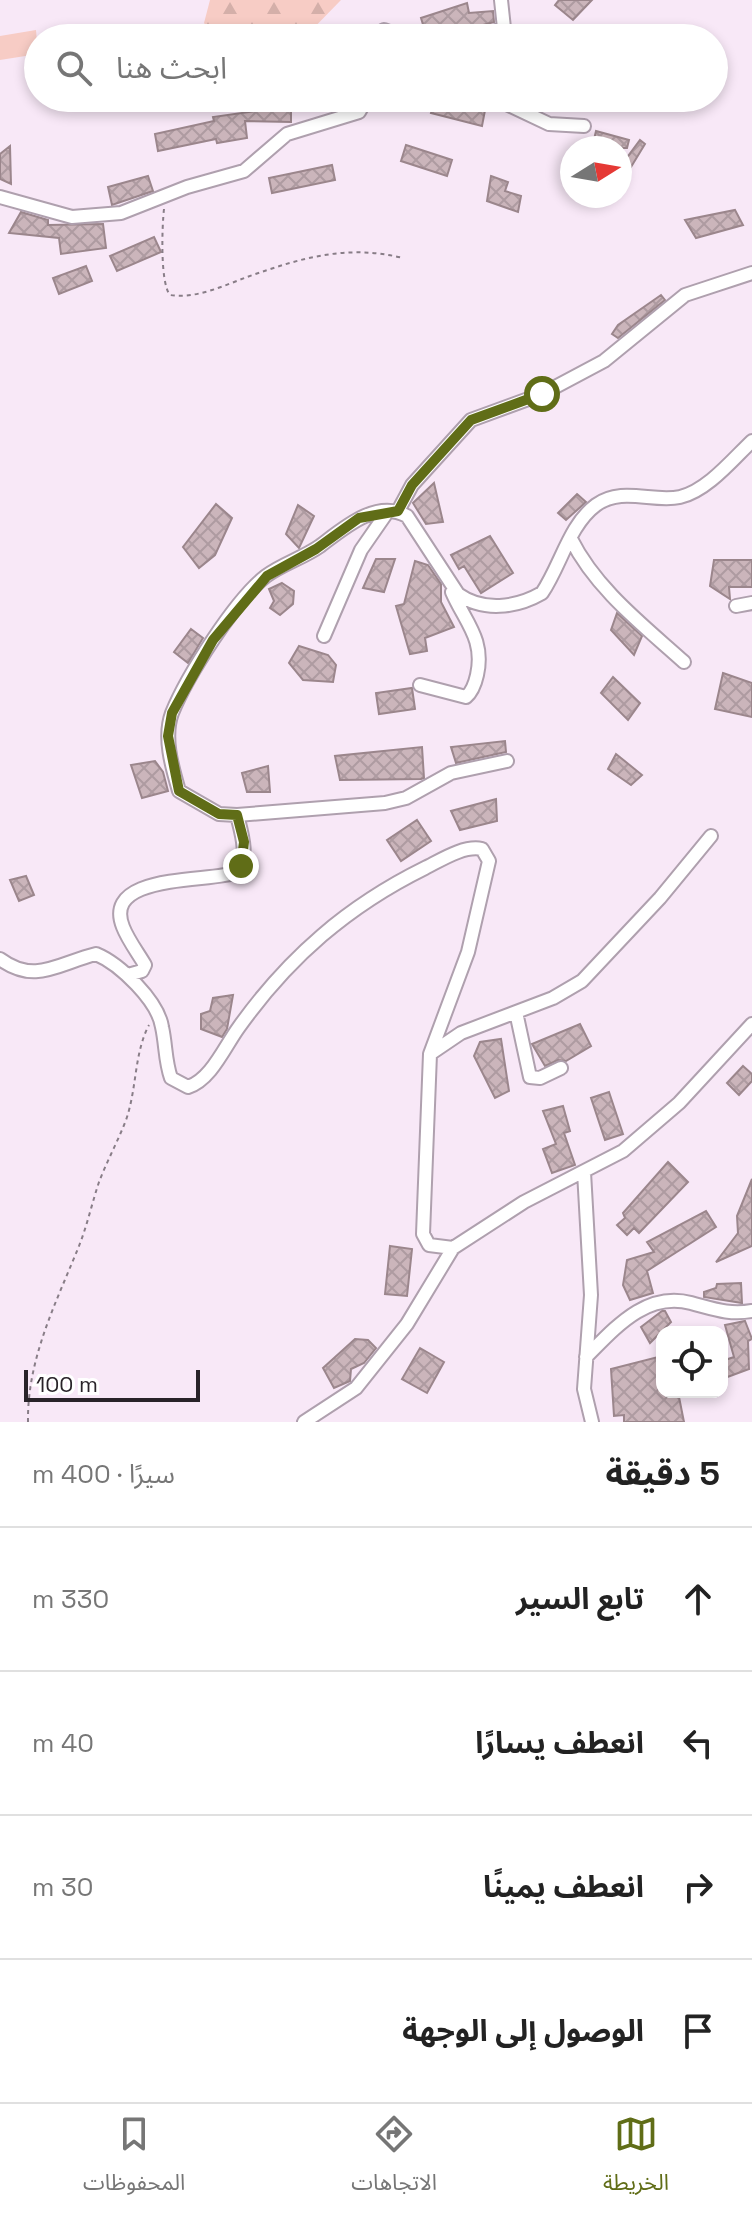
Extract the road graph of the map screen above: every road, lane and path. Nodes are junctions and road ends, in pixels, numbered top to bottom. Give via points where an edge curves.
1 (501, 0) edge
2 (504, 24) edge
3 (359, 112) edge
4 (524, 112) edge
5 (584, 126) dead end
6 (166, 196) junction
7 (0, 197) edge
8 (403, 258) dead end
9 (752, 273) edge
10 (752, 441) edge
11 (393, 511) junction
12 (571, 539) junction
13 (446, 578) junction
14 (752, 603) edge
15 (736, 606) dead end
16 (324, 636) dead end
17 (684, 662) dead end
18 (420, 685) dead end
19 (507, 761) dead end
20 (237, 815) junction
21 (711, 836) dead end
22 (0, 959) edge
23 (128, 975) junction
24 (516, 1012) junction
25 (156, 1013) junction
26 (752, 1024) edge
27 (430, 1054) junction
28 (561, 1068) dead end
29 (584, 1172) junction
30 (453, 1248) junction
31 (752, 1311) edge
32 (586, 1357) junction
33 (28, 1422) edge
34 (304, 1422) edge
35 (592, 1422) edge

1 - 2 street
3 - 6 street via 287,134 244,171
4 - 5 street via 549,124
6 - 7 street via 121,213 72,217
6 - 8 path via 161,275 170,295 195,294 339,251 369,250
9 - 11 street via 685,295 604,361 542,394 471,420
10 - 12 street via 680,497 606,499 582,518
11 - 13 street via 417,526
11 - 16 street via 361,550
11 - 20 street via 359,518 267,576 213,640 172,713 168,736 179,791 219,814
12 - 13 street via 542,593 520,603 470,603
12 - 17 street via 620,603
13 - 18 street via 478,639 477,675 466,697
14 - 15 street
19 - 20 street via 451,773 406,798 385,803
20 - 23 street via 244,842 237,872 152,884 126,899 122,926 145,965
21 - 24 street via 582,981
22 - 23 street via 23,972 54,969 96,954
23 - 25 street
24 - 27 street via 461,1033
24 - 28 street via 530,1077
25 - 27 street via 171,1078 182,1086 199,1083 276,982 334,921 441,859 482,849 489,861 482,902
25 - 33 path via 143,1037 126,1120 38,1352
26 - 29 street via 655,1126
27 - 30 street via 423,1234 434,1248
29 - 30 street via 524,1202
29 - 32 street via 591,1295
30 - 34 street via 407,1324 356,1388
31 - 32 street via 728,1314 686,1301 660,1302 635,1311
32 - 35 street via 584,1389

